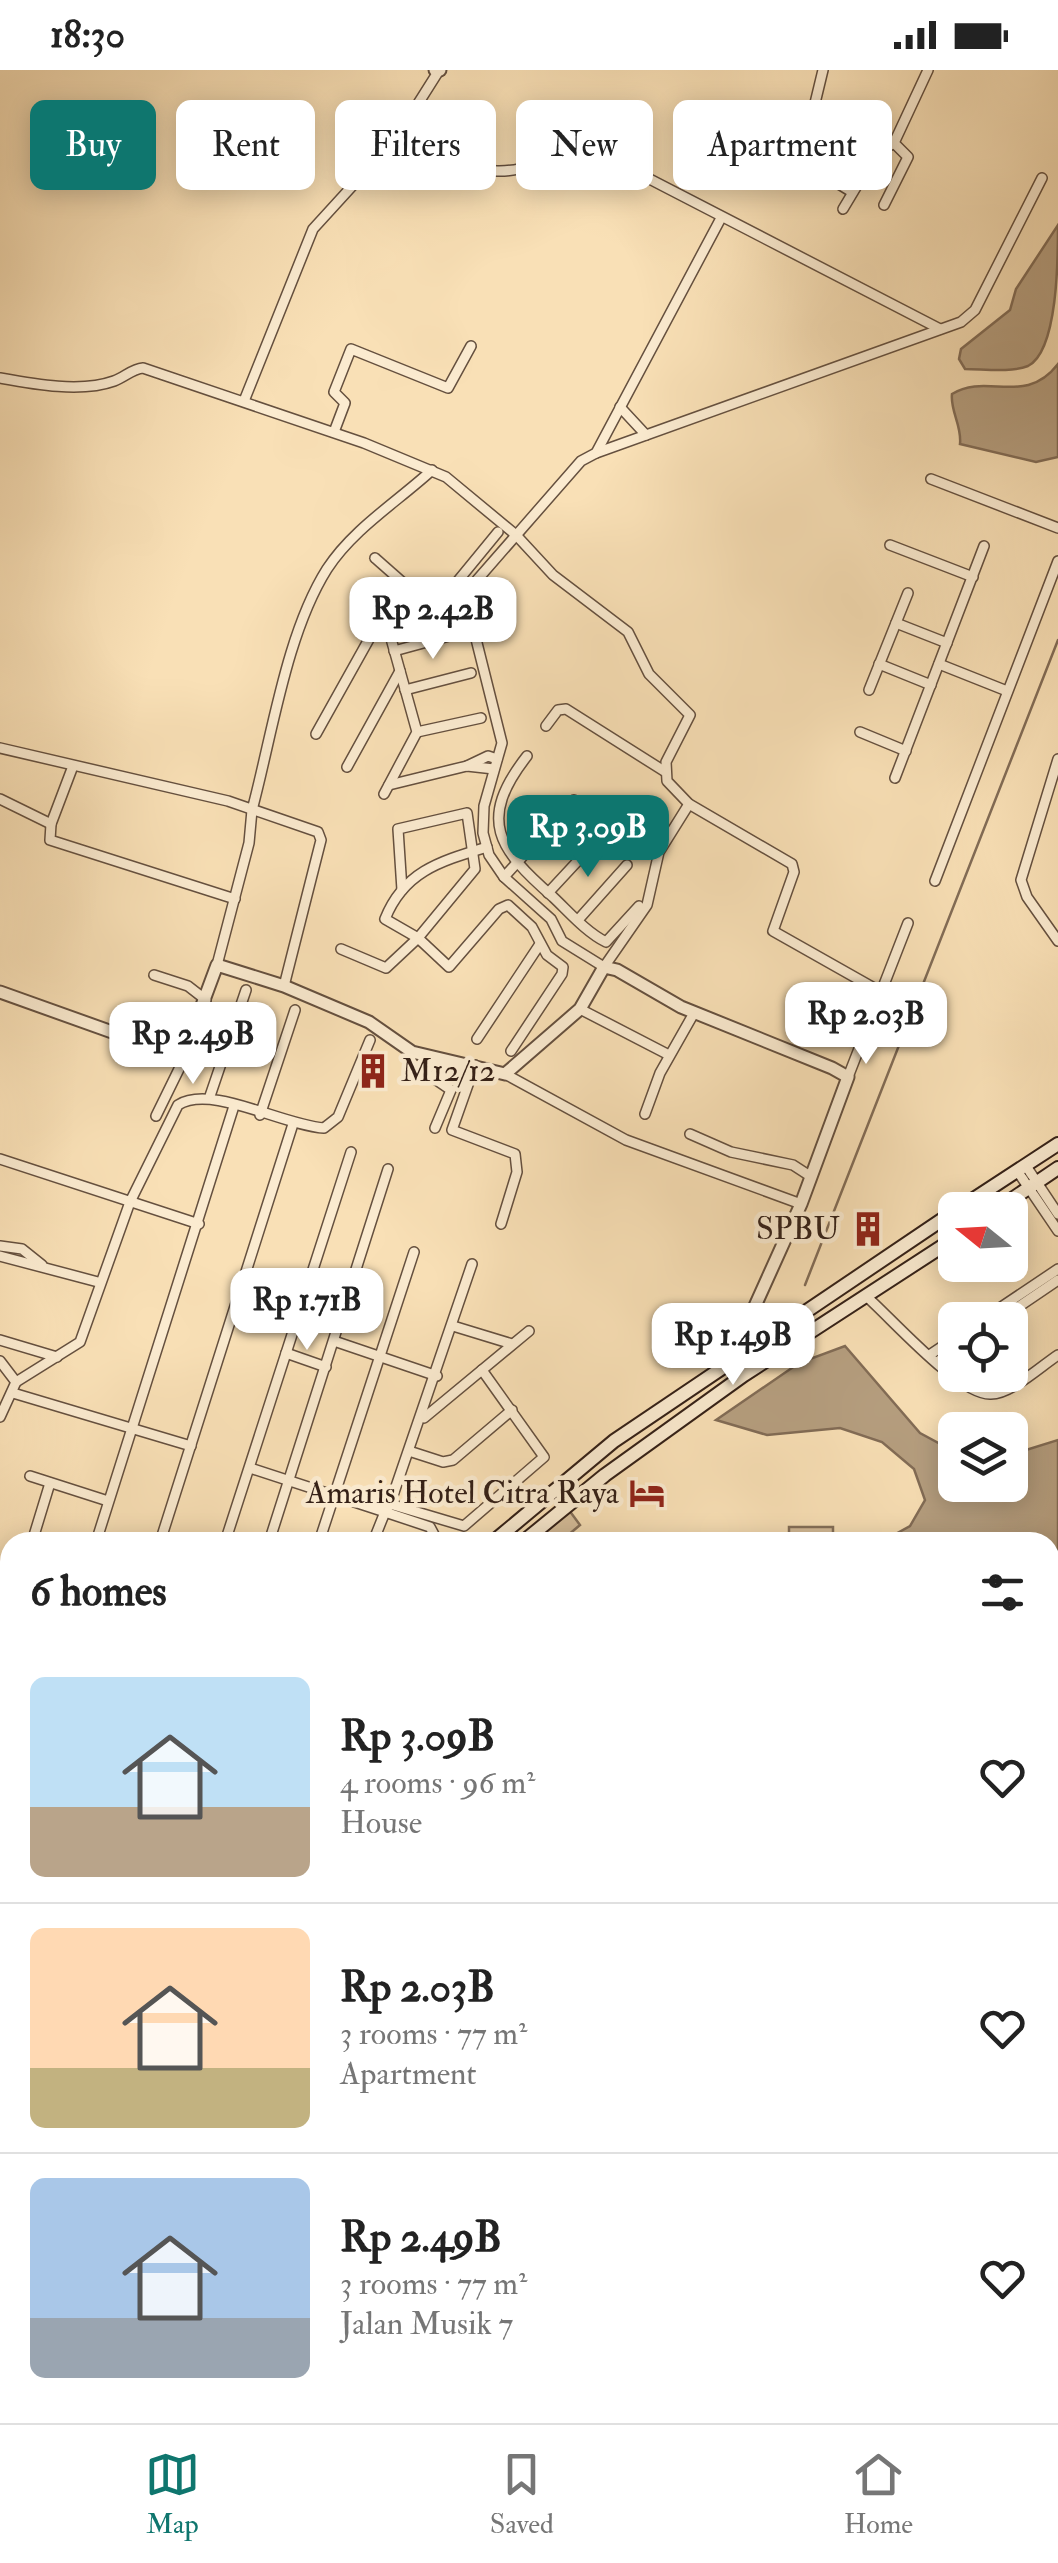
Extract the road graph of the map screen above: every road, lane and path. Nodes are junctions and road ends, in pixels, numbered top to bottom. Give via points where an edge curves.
1 (822, 70) edge
2 (928, 70) edge
3 (438, 71) edge
4 (421, 100) edge
5 (894, 143) joint
6 (496, 171) edge
7 (1042, 178) dead end
8 (349, 190) edge
9 (852, 192) joint
10 (884, 205) dead end
11 (842, 209) dead end
12 (721, 218) junction
13 (940, 330) junction
14 (472, 346) dead end
15 (0, 378) edge
16 (244, 401) junction
17 (620, 408) junction
18 (334, 432) junction
19 (646, 435) junction
20 (596, 453) junction
21 (432, 470) junction
22 (931, 478) dead end
23 (1058, 528) edge
24 (498, 532) dead end
25 (516, 534) junction
26 (890, 544) dead end
27 (984, 546) dead end
28 (374, 558) dead end
29 (1058, 561) edge
30 (972, 576) junction
31 (908, 593) dead end
32 (366, 602) dead end
33 (426, 603) junction
34 (385, 617) junction
35 (896, 623) junction
36 (460, 633) dead end
37 (947, 643) junction
38 (394, 651) junction
39 (879, 664) junction
40 (939, 664) junction
41 (400, 671) junction
42 (471, 673) dead end
43 (931, 685) junction
44 (405, 690) junction
45 (869, 690) dead end
46 (1007, 692) junction
47 (481, 718) dead end
48 (546, 726) dead end
49 (416, 732) junction
50 (860, 732) dead end
51 (316, 734) dead end
52 (0, 748) edge
53 (906, 751) junction
54 (527, 756) dead end
55 (1058, 758) edge
56 (496, 764) junction
57 (73, 766) junction
58 (347, 767) dead end
59 (664, 771) junction
60 (895, 778) dead end
61 (0, 799) edge
62 (574, 800) dead end
63 (690, 804) junction
64 (252, 810) junction
65 (51, 824) junction
66 (600, 836) dead end
67 (487, 848) junction
68 (473, 852) junction
69 (516, 864) junction
70 (627, 866) dead end
71 (504, 877) junction
72 (934, 881) dead end
73 (402, 890) junction
74 (548, 894) junction
75 (235, 899) junction
76 (639, 906) dead end
77 (578, 920) junction
78 (908, 923) dead end
79 (418, 938) junction
80 (1058, 941) edge
81 (540, 944) junction
82 (341, 949) dead end
83 (217, 965) junction
84 (604, 967) junction
85 (154, 975) dead end
86 (284, 986) junction
87 (246, 990) dead end
88 (0, 992) edge
89 (881, 992) junction
90 (206, 1000) junction
91 (580, 1009) junction
92 (296, 1010) dead end
93 (694, 1012) junction
94 (477, 1039) dead end
95 (370, 1040) dead end
96 (179, 1050) junction
97 (511, 1051) dead end
98 (669, 1055) junction
99 (437, 1056) junction
100 (475, 1064) junction
101 (505, 1074) junction
102 (848, 1077) junction
103 (210, 1096) junction
104 (234, 1106) junction
105 (645, 1114) dead end
106 (260, 1115) junction
107 (156, 1116) dead end
108 (293, 1124) junction
109 (434, 1128) dead end
110 (690, 1134) dead end
111 (1058, 1144) edge
112 (351, 1152) dead end
113 (0, 1159) edge
114 (1058, 1168) edge
115 (388, 1169) dead end
116 (1022, 1169) junction
117 (810, 1176) junction
118 (1033, 1185) junction
119 (985, 1192) edge
120 (1023, 1192) edge
121 (130, 1202) junction
122 (801, 1204) junction
123 (1058, 1214) edge
124 (938, 1222) edge
125 (199, 1224) junction
126 (502, 1224) dead end
127 (1058, 1232) edge
128 (911, 1240) junction
129 (0, 1246) edge
130 (938, 1249) edge
131 (414, 1252) dead end
132 (0, 1256) edge
133 (924, 1258) junction
134 (472, 1264) dead end
135 (44, 1266) junction
136 (1058, 1269) edge
137 (1058, 1280) edge
138 (98, 1282) junction
139 (867, 1297) junction
140 (1009, 1302) edge
141 (1026, 1302) edge
142 (300, 1310) junction
143 (340, 1323) junction
144 (453, 1326) junction
145 (529, 1331) dead end
146 (0, 1340) edge
147 (334, 1341) junction
148 (760, 1343) junction
149 (512, 1344) junction
150 (286, 1353) junction
151 (938, 1354) edge
152 (1058, 1354) edge
153 (938, 1356) edge
154 (56, 1357) junction
155 (380, 1358) junction
156 (934, 1358) junction
157 (0, 1361) edge
158 (326, 1367) junction
159 (482, 1370) junction
160 (437, 1376) junction
161 (14, 1388) junction
162 (512, 1410) junction
163 (0, 1417) edge
164 (422, 1420) junction
165 (648, 1420) junction
166 (131, 1428) junction
167 (660, 1438) junction
168 (191, 1446) junction
169 (412, 1452) junction
170 (250, 1468) junction
171 (30, 1476) dead end
172 (290, 1481) junction
173 (50, 1483) junction
174 (334, 1496) junction
175 (108, 1501) junction
176 (388, 1508) junction
177 (35, 1532) edge
178 (99, 1532) edge
179 (163, 1532) edge
180 (228, 1532) edge
181 (273, 1532) edge
182 (322, 1532) edge
183 (378, 1532) edge
184 (433, 1532) edge
185 (503, 1532) edge
186 (535, 1532) edge

1 - 9 street via 801,160
2 - 5 street
3 - 4 street
5 - 10 street via 908,157
6 - 12 street via 563,151 605,156
7 - 13 street via 975,310
8 - 16 street via 314,229
9 - 11 street
12 - 13 street
12 - 17 street
13 - 19 street
14 - 18 street via 448,388 351,349 334,392 345,403
15 - 16 street via 87,385 144,368
16 - 18 street
17 - 19 street
17 - 20 street
18 - 21 street
19 - 20 street
20 - 25 street via 581,461
21 - 25 street
21 - 64 street via 359,530 327,570 306,614
22 - 23 street
24 - 33 street via 443,599
25 - 56 street via 476,580 467,603 500,721
25 - 59 street via 553,575 628,632 649,674 690,715
26 - 30 street
27 - 30 street
28 - 33 street
29 - 46 street
30 - 37 street
31 - 35 street
32 - 34 street
33 - 34 street
34 - 38 street
34 - 51 street
35 - 37 street
35 - 39 street
36 - 38 street
37 - 40 street
38 - 41 street
39 - 43 street
39 - 45 street
40 - 43 street
40 - 46 street
41 - 44 street
41 - 58 street
42 - 44 street
43 - 53 street
44 - 49 street
46 - 72 street
47 - 49 street
48 - 59 street via 566,709
49 - 56 street via 387,789 488,756
50 - 53 street
52 - 57 street
53 - 60 street
54 - 69 street via 504,786 497,826
55 - 80 street via 1021,880
56 - 67 street via 484,806
57 - 64 street
57 - 65 street
59 - 63 street via 676,795
61 - 65 street
62 - 69 street
63 - 84 street via 660,852 647,905
63 - 89 street via 792,864 772,923 778,936
64 - 75 street
64 - 86 street via 310,828 321,840
65 - 75 street via 50,840
66 - 74 street
67 - 68 street
67 - 71 street
68 - 73 street via 427,864
68 - 73 street via 470,818 463,812 398,829
68 - 79 street via 475,869
69 - 71 street
69 - 74 street
70 - 77 street
71 - 84 street via 552,919 562,941
73 - 79 street via 385,919
74 - 77 street
75 - 83 street
76 - 77 street via 606,942
78 - 89 street
79 - 81 street via 449,966 508,905
79 - 82 street via 386,968
81 - 94 street
81 - 97 street via 562,974
83 - 86 street
83 - 90 street
84 - 91 street
84 - 93 street
85 - 90 street
86 - 99 street via 369,1022 412,1052
87 - 103 street
88 - 96 street via 168,1052
89 - 102 street
90 - 96 street
91 - 98 street
91 - 101 street
92 - 106 street
93 - 98 street
93 - 102 street
95 - 108 street via 338,1117 324,1128
96 - 107 street via 180,1066
98 - 105 street
99 - 100 street
99 - 109 street via 428,1077 451,1090
100 - 101 street
100 - 126 street via 452,1130 515,1154 517,1172
101 - 122 street via 626,1140
102 - 117 street
103 - 104 street
103 - 121 street via 178,1105
104 - 106 street
104 - 125 street
106 - 108 street
108 - 168 street
110 - 117 street
111 - 116 main road
112 - 142 street
113 - 121 street
114 - 118 main road
115 - 143 street
116 - 118 street
116 - 119 main road
117 - 122 street
118 - 120 main road
118 - 123 street
118 - 127 street
121 - 125 street
121 - 138 street
122 - 148 street via 755,1306
124 - 128 main road
125 - 166 street
128 - 133 main road
128 - 148 main road
129 - 135 street via 22,1250
130 - 133 main road
131 - 155 street
132 - 135 street
133 - 139 main road
134 - 144 street
135 - 138 street
136 - 140 street
137 - 141 street
138 - 154 street via 80,1342
139 - 156 street
139 - 167 main road
142 - 143 street
142 - 150 street
143 - 147 street
144 - 149 street
144 - 160 street
145 - 149 street
146 - 154 street
147 - 155 street
147 - 158 street
148 - 165 main road
149 - 159 street
150 - 158 street
150 - 170 street
151 - 156 street
152 - 156 street via 990,1394 957,1383
153 - 156 street
154 - 161 street
155 - 160 street
155 - 174 street
157 - 161 street
158 - 172 street
159 - 162 street
159 - 164 street
160 - 164 street
161 - 163 street
161 - 166 street
162 - 169 street via 454,1460
162 - 176 street via 544,1461 468,1524
164 - 169 street
165 - 167 main road
165 - 185 main road
166 - 168 street
166 - 175 street
167 - 186 main road
168 - 179 street
169 - 176 street
170 - 172 street
170 - 180 street
171 - 173 street
172 - 174 street
172 - 181 street
173 - 175 street
173 - 177 street
174 - 176 street
174 - 182 street
175 - 178 street
176 - 183 street
176 - 184 street

